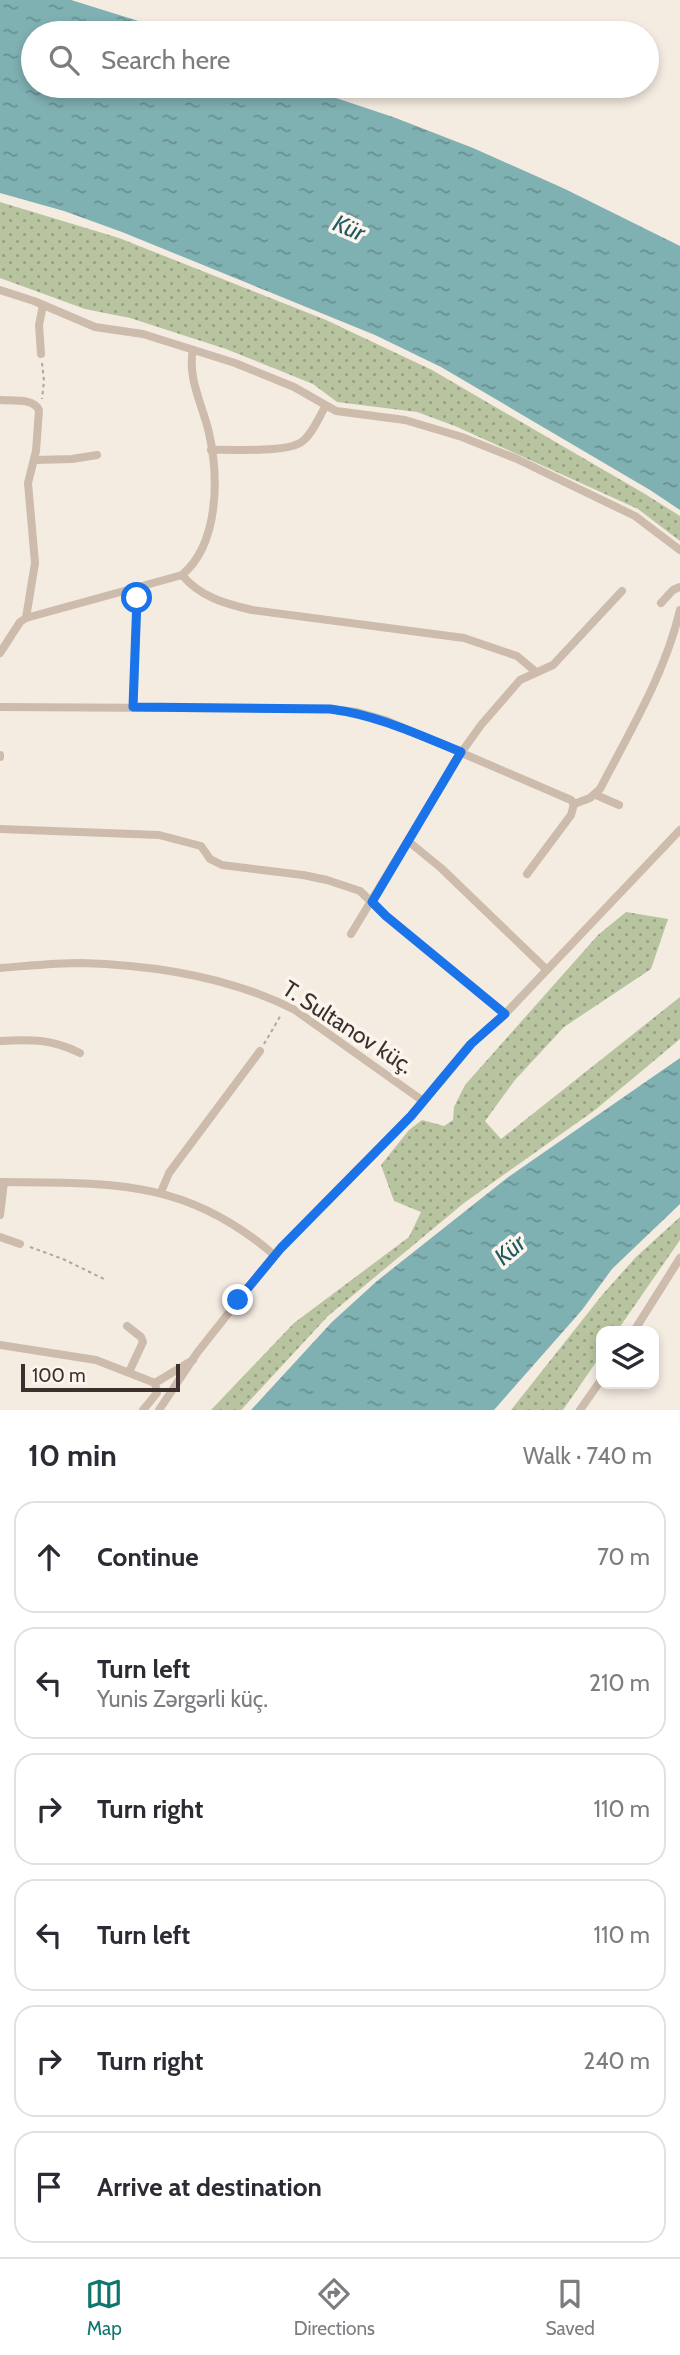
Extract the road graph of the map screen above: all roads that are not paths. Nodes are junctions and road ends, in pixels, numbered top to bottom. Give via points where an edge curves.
1 (0, 290) edge
2 (43, 305) junction
3 (193, 350) junction
4 (41, 354) road end
5 (0, 400) edge
6 (325, 407) junction
7 (211, 450) junction
8 (96, 455) dead end
9 (34, 460) junction
10 (680, 550) edge
11 (182, 575) junction
12 (680, 587) edge
13 (135, 590) junction
14 (622, 591) dead end
15 (661, 603) dead end
16 (680, 610) edge
17 (26, 618) junction
18 (0, 653) edge
19 (536, 672) junction
20 (0, 707) edge
21 (133, 707) junction
22 (461, 752) junction
23 (596, 795) junction
24 (574, 804) junction
25 (619, 805) dead end
26 (0, 829) edge
27 (680, 830) edge
28 (408, 841) junction
29 (527, 874) dead end
30 (372, 902) junction
31 (351, 934) dead end
32 (0, 968) edge
33 (547, 970) junction
34 (505, 1014) junction
35 (0, 1041) edge
36 (260, 1051) road end
37 (80, 1053) dead end
38 (424, 1101) junction
39 (2, 1182) edge
40 (161, 1192) junction
41 (0, 1215) edge
42 (0, 1237) edge
43 (20, 1244) road end
44 (274, 1255) junction
45 (680, 1258) edge
46 (127, 1326) dead end
47 (637, 1326) edge
48 (0, 1345) edge
49 (193, 1360) junction
50 (130, 1372) junction
51 (155, 1383) junction
52 (596, 1387) edge
53 (143, 1410) edge
54 (159, 1410) edge
55 (580, 1410) edge

1 - 2 street
2 - 3 street via 95,327 143,334
2 - 4 street
3 - 6 street via 295,387
3 - 7 street via 192,372
5 - 9 street via 37,405
6 - 7 street via 299,444
6 - 10 street via 405,420 517,458 635,516
7 - 11 street via 214,514 197,559
8 - 9 street
9 - 17 street via 28,493 36,563
11 - 13 street
11 - 19 street via 191,587 229,604 471,639 517,656
12 - 15 street
13 - 17 street
13 - 21 street
14 - 19 street via 553,665
16 - 23 street via 654,685
17 - 18 street
19 - 22 street via 520,680
20 - 21 street
21 - 22 street via 357,712
22 - 24 street
22 - 28 street
23 - 24 street
23 - 25 street
24 - 29 street via 571,815
26 - 30 street via 176,838 201,846 215,863 327,880 359,891
27 - 33 street
28 - 30 street
28 - 33 street
30 - 31 street
30 - 34 street
32 - 38 street, T. Sultanov küç. via 135,965 232,985 286,1005
33 - 34 street
34 - 38 street via 471,1044
35 - 37 street via 45,1040
36 - 40 street via 175,1165
38 - 44 street
39 - 40 street via 124,1185
39 - 41 street
40 - 44 street via 222,1218
42 - 43 street
44 - 49 street
45 - 47 street
46 - 50 street via 143,1342
48 - 50 street via 74,1355
49 - 51 street
49 - 54 street
50 - 51 street
51 - 53 street via 157,1393
52 - 55 street

